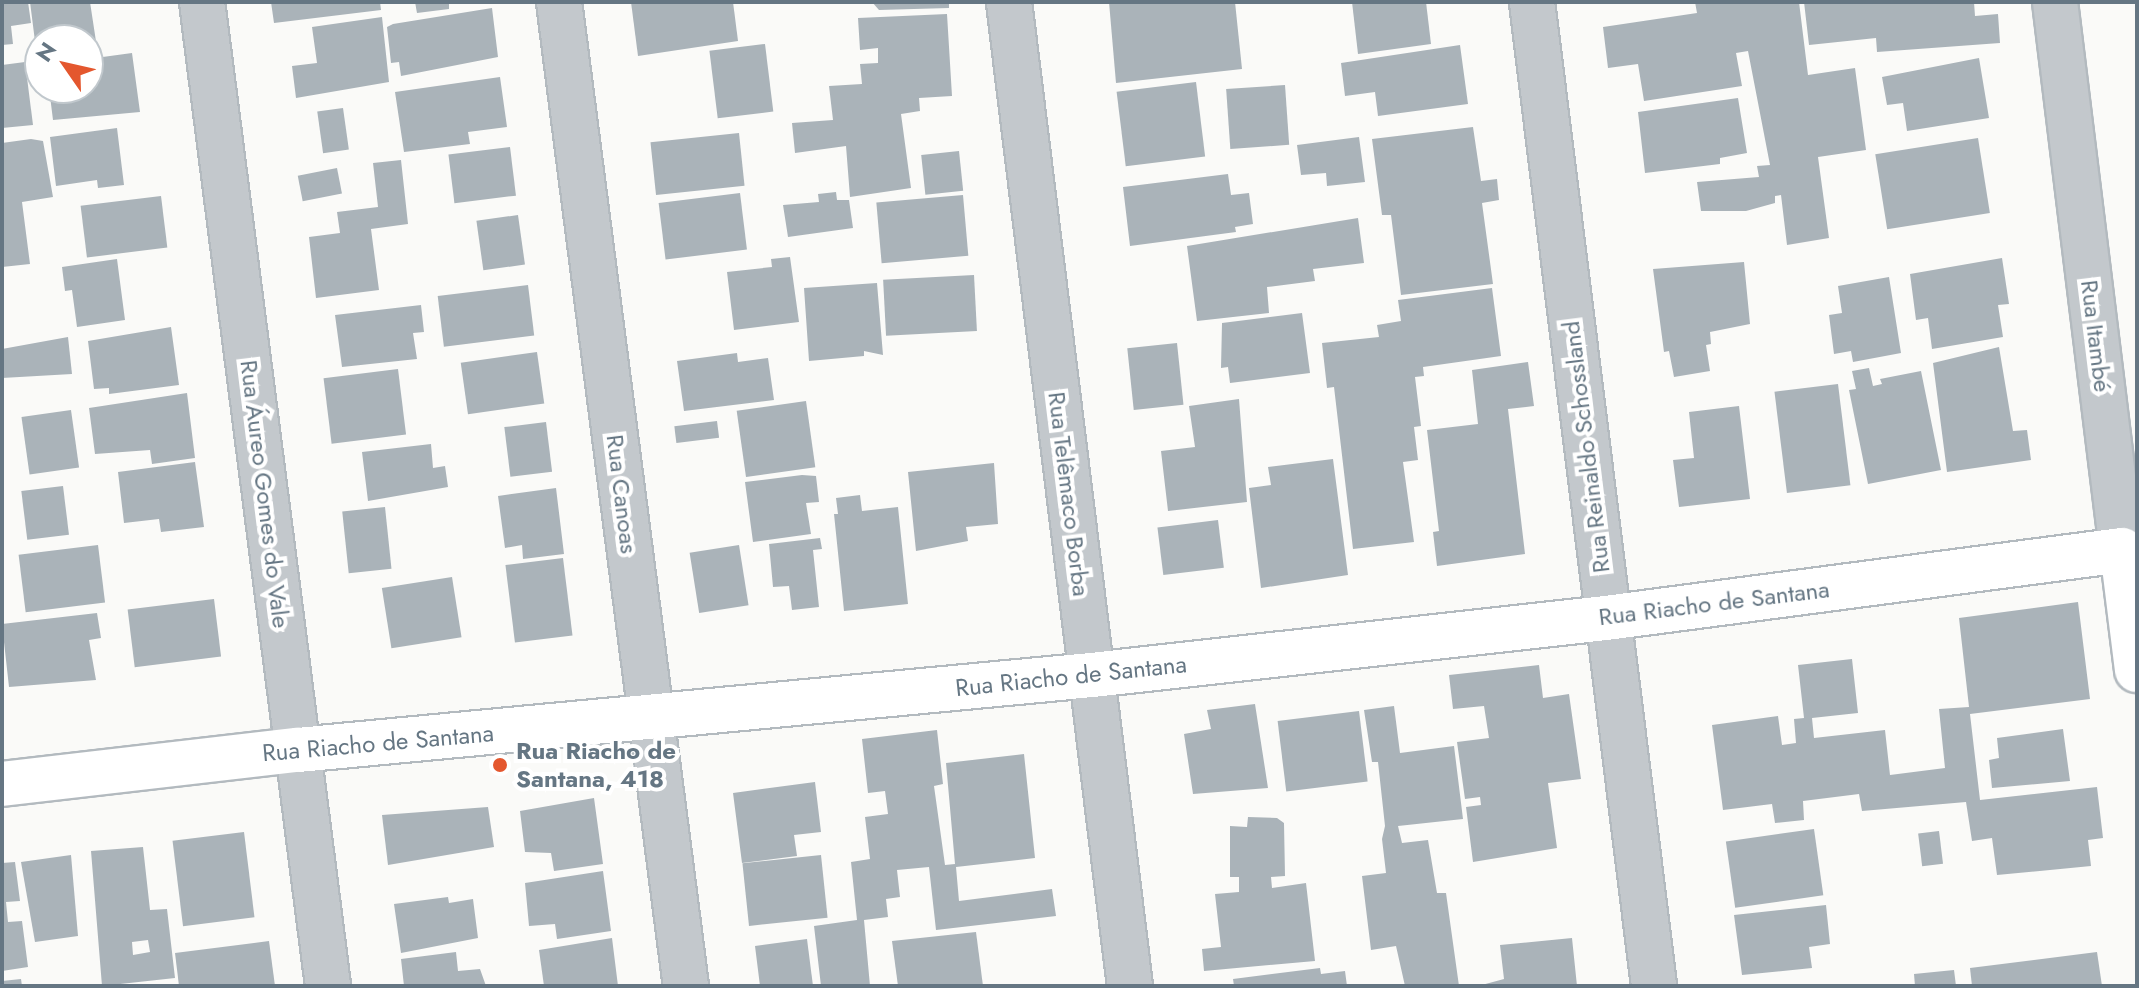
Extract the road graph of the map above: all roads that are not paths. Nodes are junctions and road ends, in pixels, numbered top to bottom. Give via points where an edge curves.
1 (202, 2) edge
2 (559, 2) edge
3 (1009, 2) edge
4 (1532, 2) edge
5 (2055, 2) edge
6 (2130, 549) edge
7 (1606, 618) junction
8 (2137, 670) edge
9 (1092, 675) junction
10 (651, 718) junction
11 (298, 750) junction
12 (2, 784) edge
13 (328, 986) edge
14 (686, 986) edge
15 (1130, 986) edge
16 (1654, 986) edge

1 - 11 street, Rua Áureo Gomes do Vale
2 - 10 street, Rua Canoas
3 - 9 street, Rua Telêmaco Borba
4 - 7 street, Rua Reinaldo Schossland
5 - 6 street, Rua Itambé
6 - 7 street, Rua Riacho de Santana
6 - 8 street, Rua Itambé
7 - 9 street, Rua Riacho de Santana
7 - 16 street, Rua Reinaldo Schossland
9 - 10 street, Rua Riacho de Santana
9 - 15 street, Rua Telêmaco Borba
10 - 11 street, Rua Riacho de Santana
10 - 14 street, Rua Canoas
11 - 12 street, Rua Riacho de Santana
11 - 13 street, Rua Áureo Gomes do Vale

